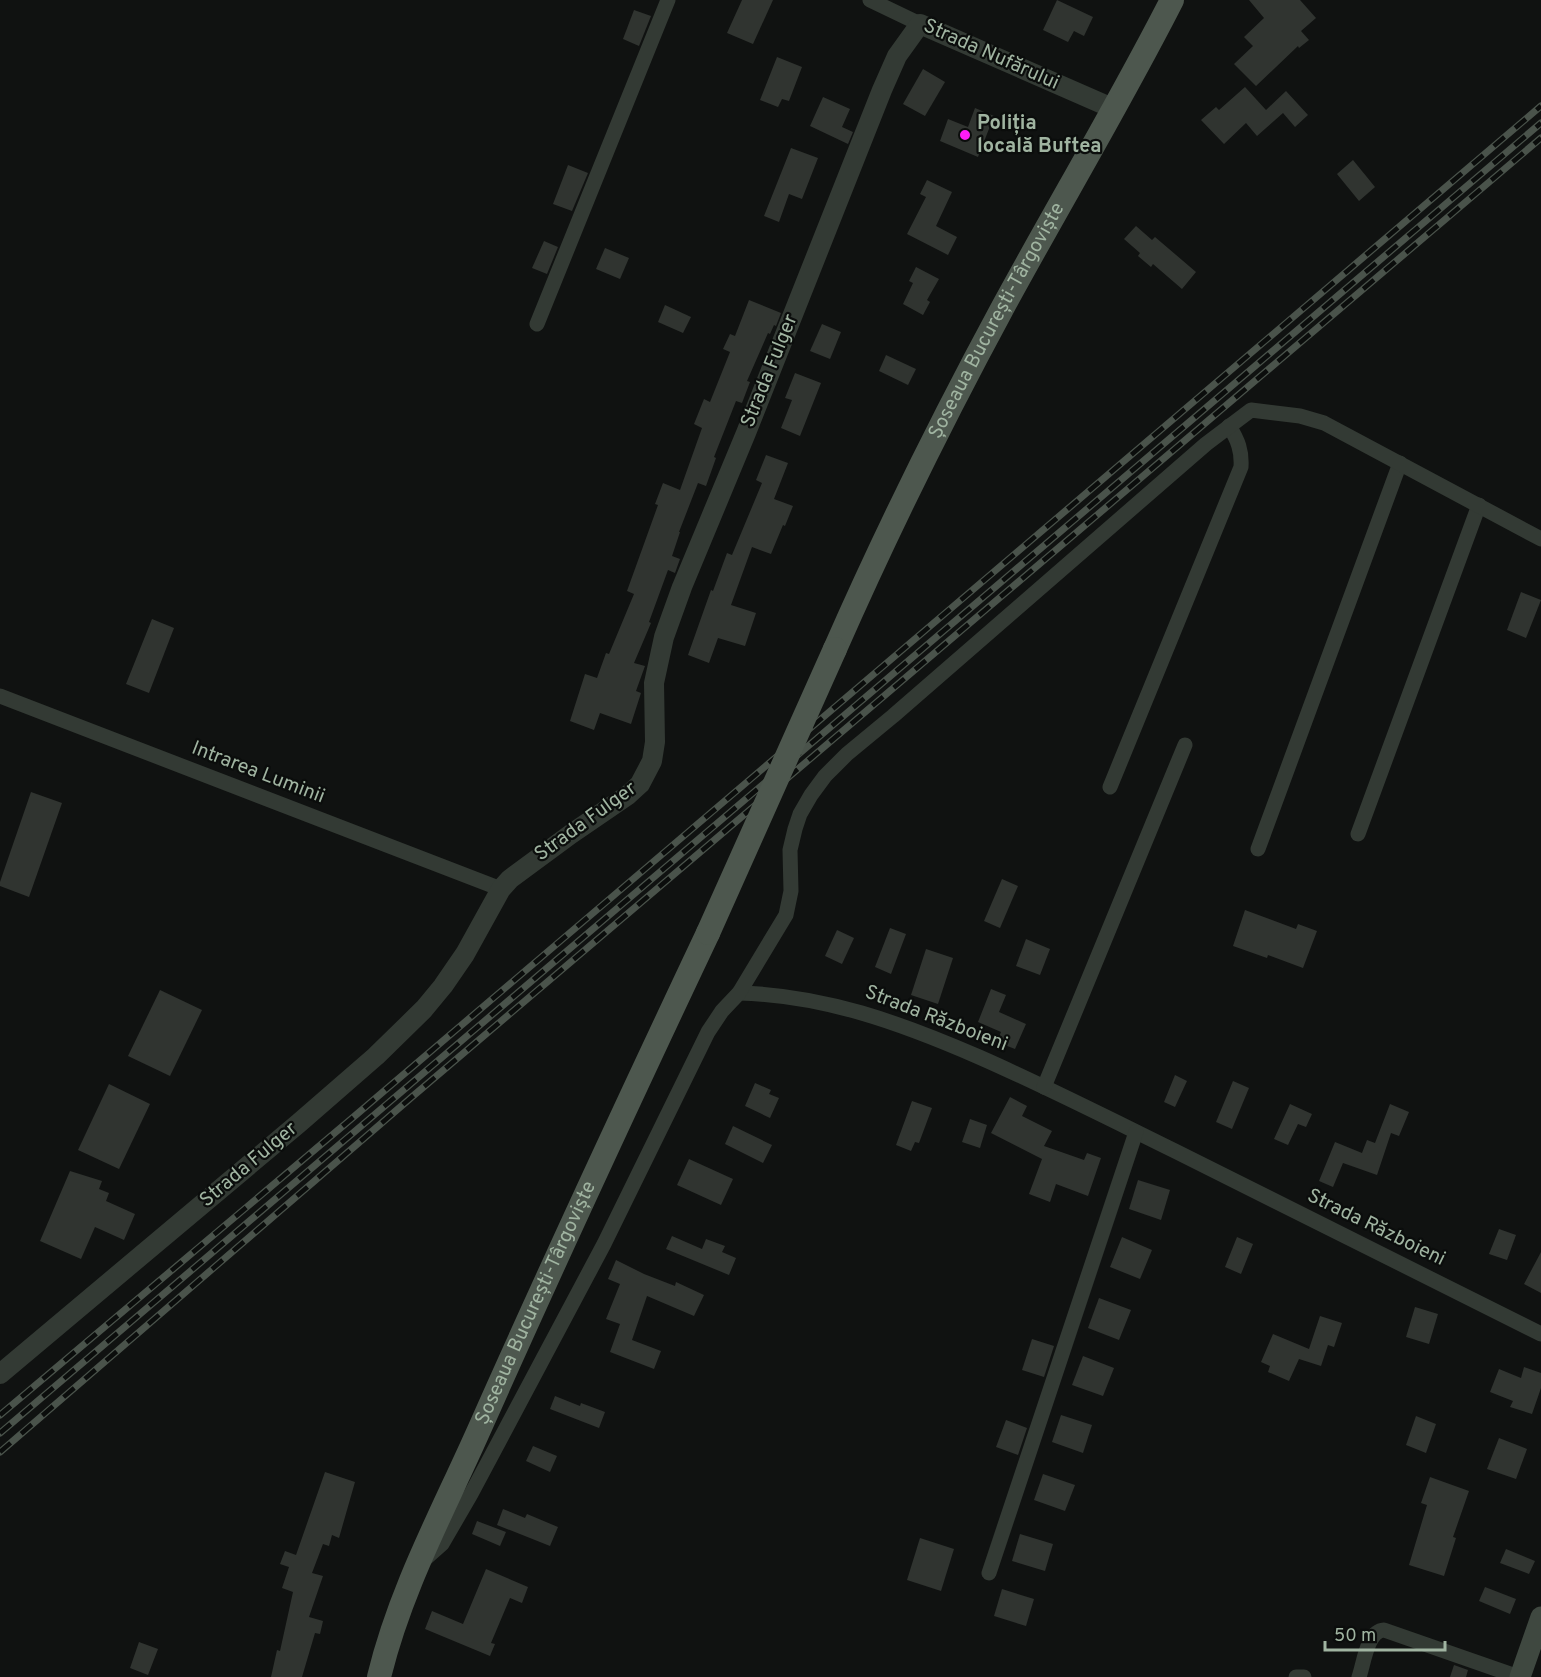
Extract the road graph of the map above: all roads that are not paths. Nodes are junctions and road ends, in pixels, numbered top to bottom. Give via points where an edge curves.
1 (668, 0) edge
2 (870, 0) edge
3 (1172, 0) edge
4 (921, 24) junction
5 (1112, 108) junction
6 (537, 324) dead end
7 (1230, 426) junction
8 (1400, 463) junction
9 (1479, 505) junction
10 (1541, 539) edge
11 (0, 696) edge
12 (1185, 746) dead end
13 (1110, 787) dead end
14 (1358, 834) dead end
15 (1258, 849) dead end
16 (501, 889) junction
17 (739, 993) junction
18 (1044, 1087) junction
19 (1136, 1132) junction
20 (1541, 1334) edge
21 (0, 1374) edge
22 (415, 1570) junction
23 (989, 1573) dead end
24 (1541, 1617) edge
25 (379, 1677) edge
26 (1296, 1677) edge
27 (1304, 1677) edge
28 (1359, 1677) edge
29 (1520, 1677) edge

1 - 6 street
2 - 4 street, Strada Nufărului
3 - 5 main road, Șoseaua București-Târgoviște
4 - 5 street, Strada Nufărului
4 - 16 street, Strada Fulger via 897,56 882,90 682,587 664,637 654,683 655,742 647,773 628,795 520,870
5 - 22 main road, Șoseaua București-Târgoviște, bridge via 1002,308 896,518
7 - 8 street via 1251,410 1300,416 1324,423
7 - 13 street via 1242,453 1241,467
7 - 17 street via 847,753 825,776 800,814 795,829 786,915
8 - 9 street
8 - 15 street
9 - 10 street
9 - 14 street
11 - 16 street, Intrarea Luminii
12 - 18 street
16 - 21 street, Strada Fulger via 443,986 403,1030 299,1123
17 - 18 street, Strada Războieni via 805,999 875,1016
17 - 22 street via 708,1032 604,1244 471,1494 442,1544
18 - 19 street, Strada Războieni
19 - 20 street, Strada Războieni
19 - 23 street
22 - 25 main road, Șoseaua București-Târgoviște
24 - 29 main road
26 - 27 street
28 - 29 street via 1372,1637 1384,1630

